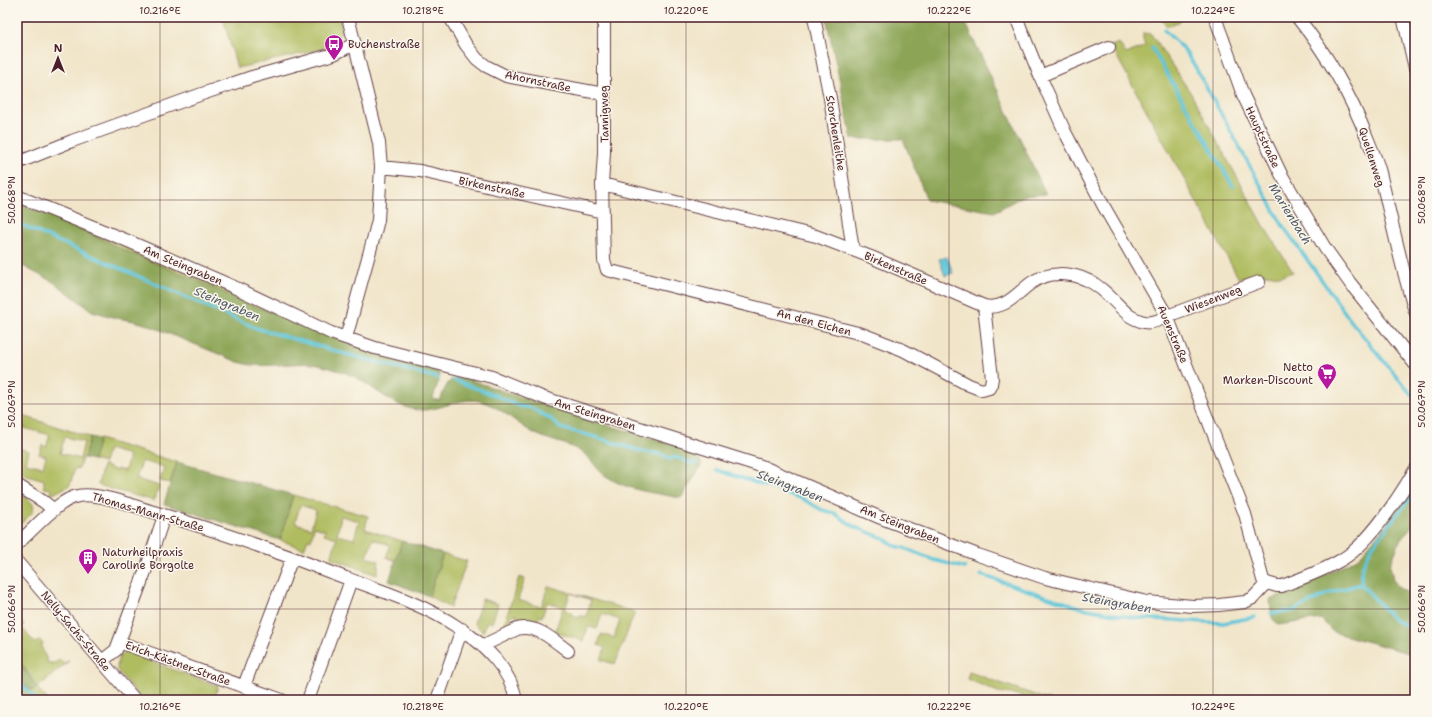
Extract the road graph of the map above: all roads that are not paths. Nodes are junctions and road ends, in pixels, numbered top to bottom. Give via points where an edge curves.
1 (348, 17) edge
2 (450, 17) edge
3 (604, 17) edge
4 (814, 17) edge
5 (1016, 17) edge
6 (1215, 17) edge
7 (1297, 17) edge
8 (1403, 17) edge
9 (354, 44) junction
10 (1109, 47) dead end
11 (1415, 68) edge
12 (1040, 76) junction
13 (604, 94) junction
14 (17, 163) edge
15 (381, 167) junction
16 (602, 184) junction
17 (17, 196) edge
18 (603, 212) junction
19 (853, 250) junction
20 (1259, 282) dead end
21 (984, 306) junction
22 (1415, 311) edge
23 (1167, 316) junction
24 (346, 338) junction
25 (1415, 364) edge
26 (1415, 470) edge
27 (17, 485) edge
28 (54, 510) junction
29 (164, 516) junction
30 (17, 544) edge
31 (292, 558) junction
32 (17, 562) edge
33 (351, 580) junction
34 (1267, 583) junction
35 (462, 630) junction
36 (119, 642) junction
37 (482, 646) junction
38 (568, 651) dead end
39 (102, 661) junction
40 (244, 686) junction
41 (135, 700) edge
42 (282, 700) edge
43 (308, 700) edge
44 (437, 700) edge
45 (516, 700) edge

1 - 9 street
2 - 13 street, Ahornstraße via 466,45 486,66 506,76
3 - 13 street, Tannigweg
4 - 19 street, Storchenleithe via 826,72
5 - 12 street, Auenstraße
6 - 25 street, Hauptstraße via 1244,95 1281,174 1325,248
7 - 22 street, Quellenweg via 1316,40 1362,124 1378,168
8 - 11 street
9 - 14 street via 334,54 202,94
9 - 15 street via 379,143
10 - 12 street
12 - 23 street, Auenstraße via 1065,132
13 - 16 street, Tannigweg
15 - 18 street, Birkenstraße via 420,172
15 - 24 street via 378,220
16 - 18 street, Tannigweg
16 - 19 street, Birkenstraße via 816,236
17 - 24 street, Am Steingraben via 128,241
18 - 21 street, An den Eichen via 604,260 607,270 862,334 903,350 977,389 985,390 989,388 992,378
19 - 21 street, Birkenstraße
20 - 23 street, Wiesenweg
21 - 23 street, Birkenstraße via 1004,304 1032,282 1044,277 1069,274 1099,287 1124,312 1136,320 1150,323
23 - 34 street, Auenstraße via 1245,514 1260,569
24 - 34 street, Am Steingraben via 375,348 492,377 544,398 761,466 881,518 1045,578 1147,602 1193,606 1245,602 1253,598
26 - 34 street via 1401,494 1352,553 1324,569 1282,586
27 - 28 street
28 - 29 street, Thomas-Mann-Straße via 66,499 85,495
28 - 30 street, Thomas-Mann-Straße
29 - 31 street, Thomas-Mann-Straße
29 - 36 street, Erich-Kästner-Straße
31 - 33 street, Thomas-Mann-Straße
31 - 40 street
32 - 39 street, Nelly-Sachs-Straße
33 - 35 street, Thomas-Mann-Straße via 429,610
33 - 43 street
35 - 37 street, Thomas-Mann-Straße
35 - 44 street
36 - 39 street, Erich-Kästner-Straße via 116,650
36 - 40 street, Erich-Kästner-Straße
37 - 38 street via 523,627 543,633
37 - 45 street, Thomas-Mann-Straße via 508,677
39 - 41 street, Nelly-Sachs-Straße
40 - 42 street, Erich-Kästner-Straße

